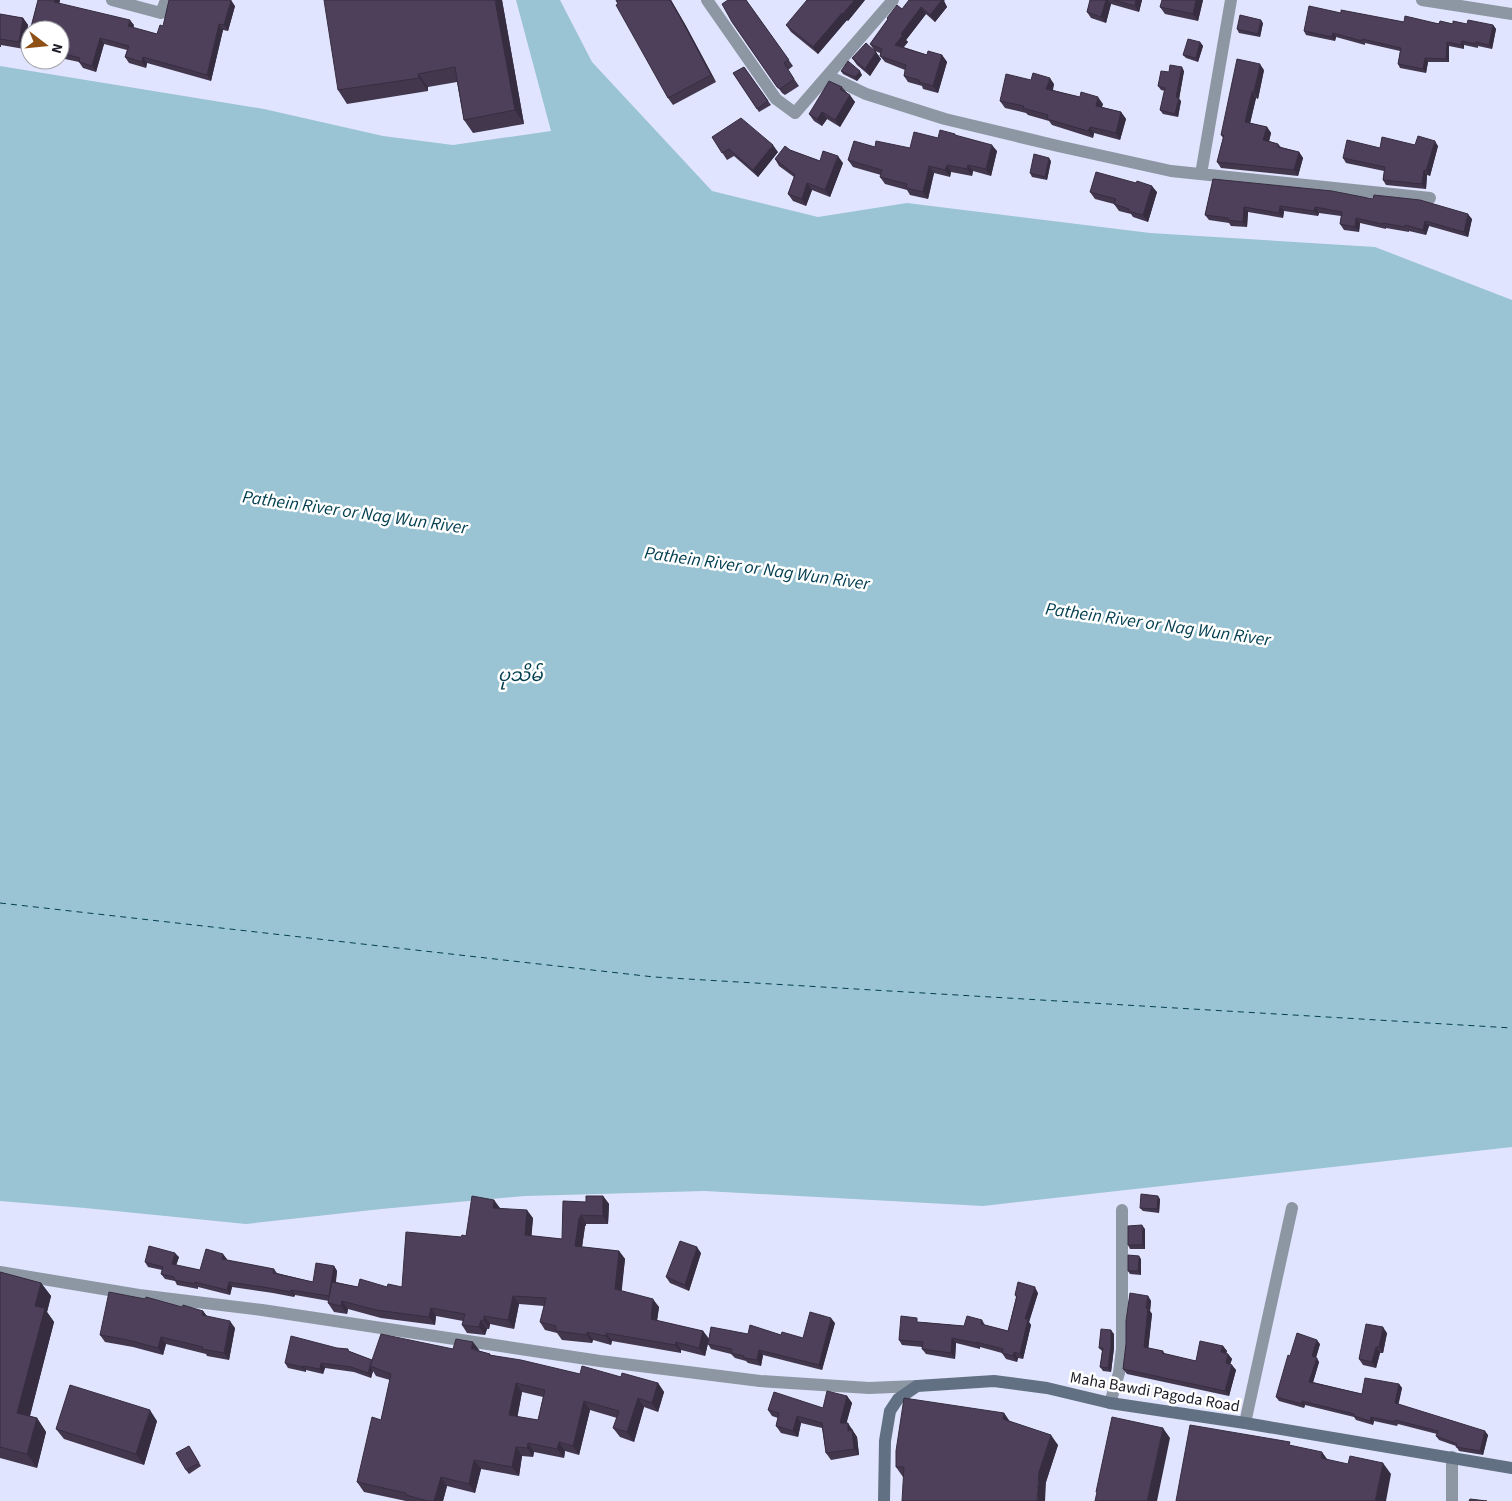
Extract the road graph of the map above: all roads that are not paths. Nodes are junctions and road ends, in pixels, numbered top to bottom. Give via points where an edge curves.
1 (112, 0) edge
2 (166, 0) edge
3 (707, 0) edge
4 (893, 0) edge
5 (1231, 0) edge
6 (1422, 0) edge
7 (1512, 14) edge
8 (828, 76) junction
9 (1201, 174) junction
10 (1430, 198) dead end
11 (1292, 1208) dead end
12 (1122, 1210) dead end
13 (0, 1272) edge
14 (917, 1386) junction
15 (1110, 1403) junction
16 (1245, 1423) junction
17 (1452, 1457) junction
18 (1512, 1465) edge
19 (884, 1501) edge
20 (1452, 1501) edge

1 - 2 street via 161,13
3 - 8 street via 776,99 795,114
4 - 8 street
5 - 9 street
6 - 7 street
8 - 9 street via 866,94 944,119 1161,169
9 - 10 street
11 - 16 street
12 - 15 street via 1122,1348
13 - 14 street via 139,1295 751,1380 869,1388
14 - 15 street, Maha Bawdi Pagoda Road via 994,1381 1047,1388
14 - 19 street via 898,1399 890,1411 885,1441
15 - 16 street, Maha Bawdi Pagoda Road
16 - 17 street, Maha Bawdi Pagoda Road
17 - 18 street, Maha Bawdi Pagoda Road
17 - 20 street

